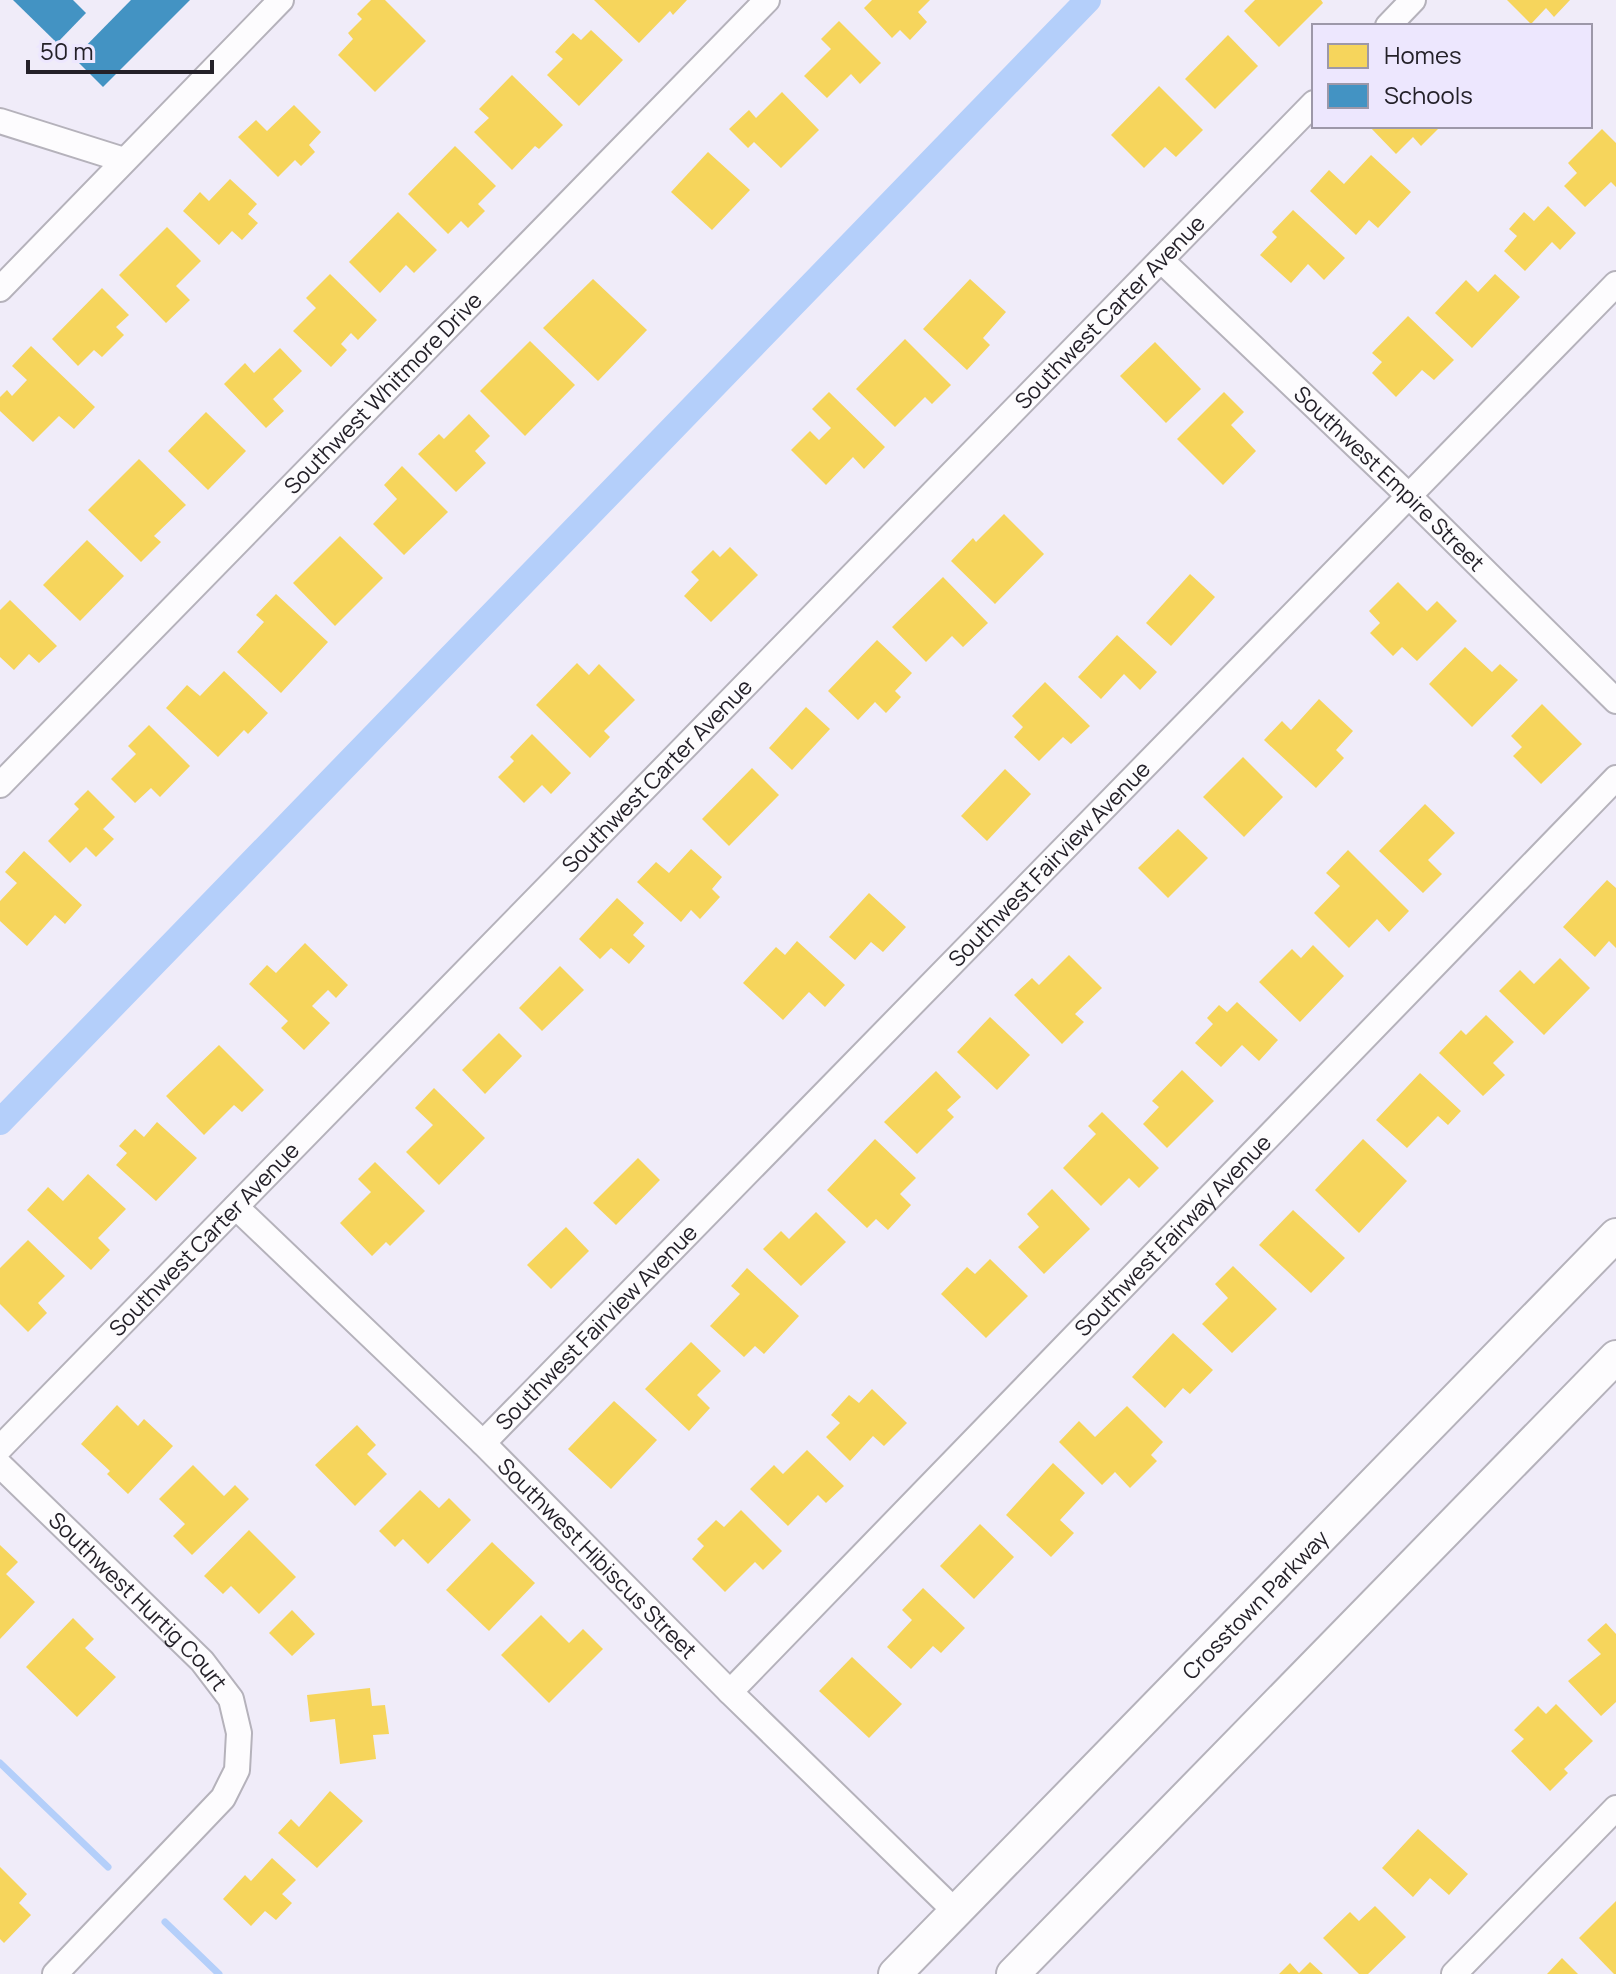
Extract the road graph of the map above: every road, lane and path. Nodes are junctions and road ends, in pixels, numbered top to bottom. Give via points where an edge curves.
1 (281, 0) edge
2 (767, 0) edge
3 (1413, 0) edge
4 (1390, 24) edge
5 (1312, 105) edge
6 (0, 121) edge
7 (124, 160) junction
8 (1161, 260) junction
9 (1616, 284) edge
10 (0, 289) edge
11 (1410, 497) junction
12 (1616, 701) edge
13 (1616, 778) edge
14 (0, 785) edge
15 (236, 1207) junction
16 (1616, 1235) edge
17 (1616, 1357) edge
18 (483, 1443) junction
19 (0, 1448) edge
20 (0, 1465) edge
21 (730, 1692) junction
22 (1616, 1808) edge
23 (955, 1911) junction
24 (1016, 1973) edge
25 (55, 1974) edge
26 (895, 1974) edge
27 (1454, 1974) edge

1 - 7 street
2 - 14 street, Southwest Whitmore Drive
3 - 4 street
5 - 8 street, Southwest Carter Avenue
6 - 7 street
7 - 10 street
8 - 11 street, Southwest Empire Street
8 - 15 street, Southwest Carter Avenue
9 - 11 street, Southwest Fairview Avenue
11 - 12 street, Southwest Empire Street
11 - 18 street, Southwest Fairview Avenue
13 - 21 street, Southwest Fairway Avenue
15 - 18 street, Southwest Hibiscus Street
15 - 19 street, Southwest Carter Avenue
16 - 23 main road, Crosstown Parkway
17 - 24 main road
18 - 21 street, Southwest Hibiscus Street
20 - 25 street, Southwest Hurtig Court via 202,1661 231,1699 239,1733 237,1770 223,1798
21 - 23 street, Southwest Hibiscus Street
22 - 27 street
23 - 26 main road, Crosstown Parkway

